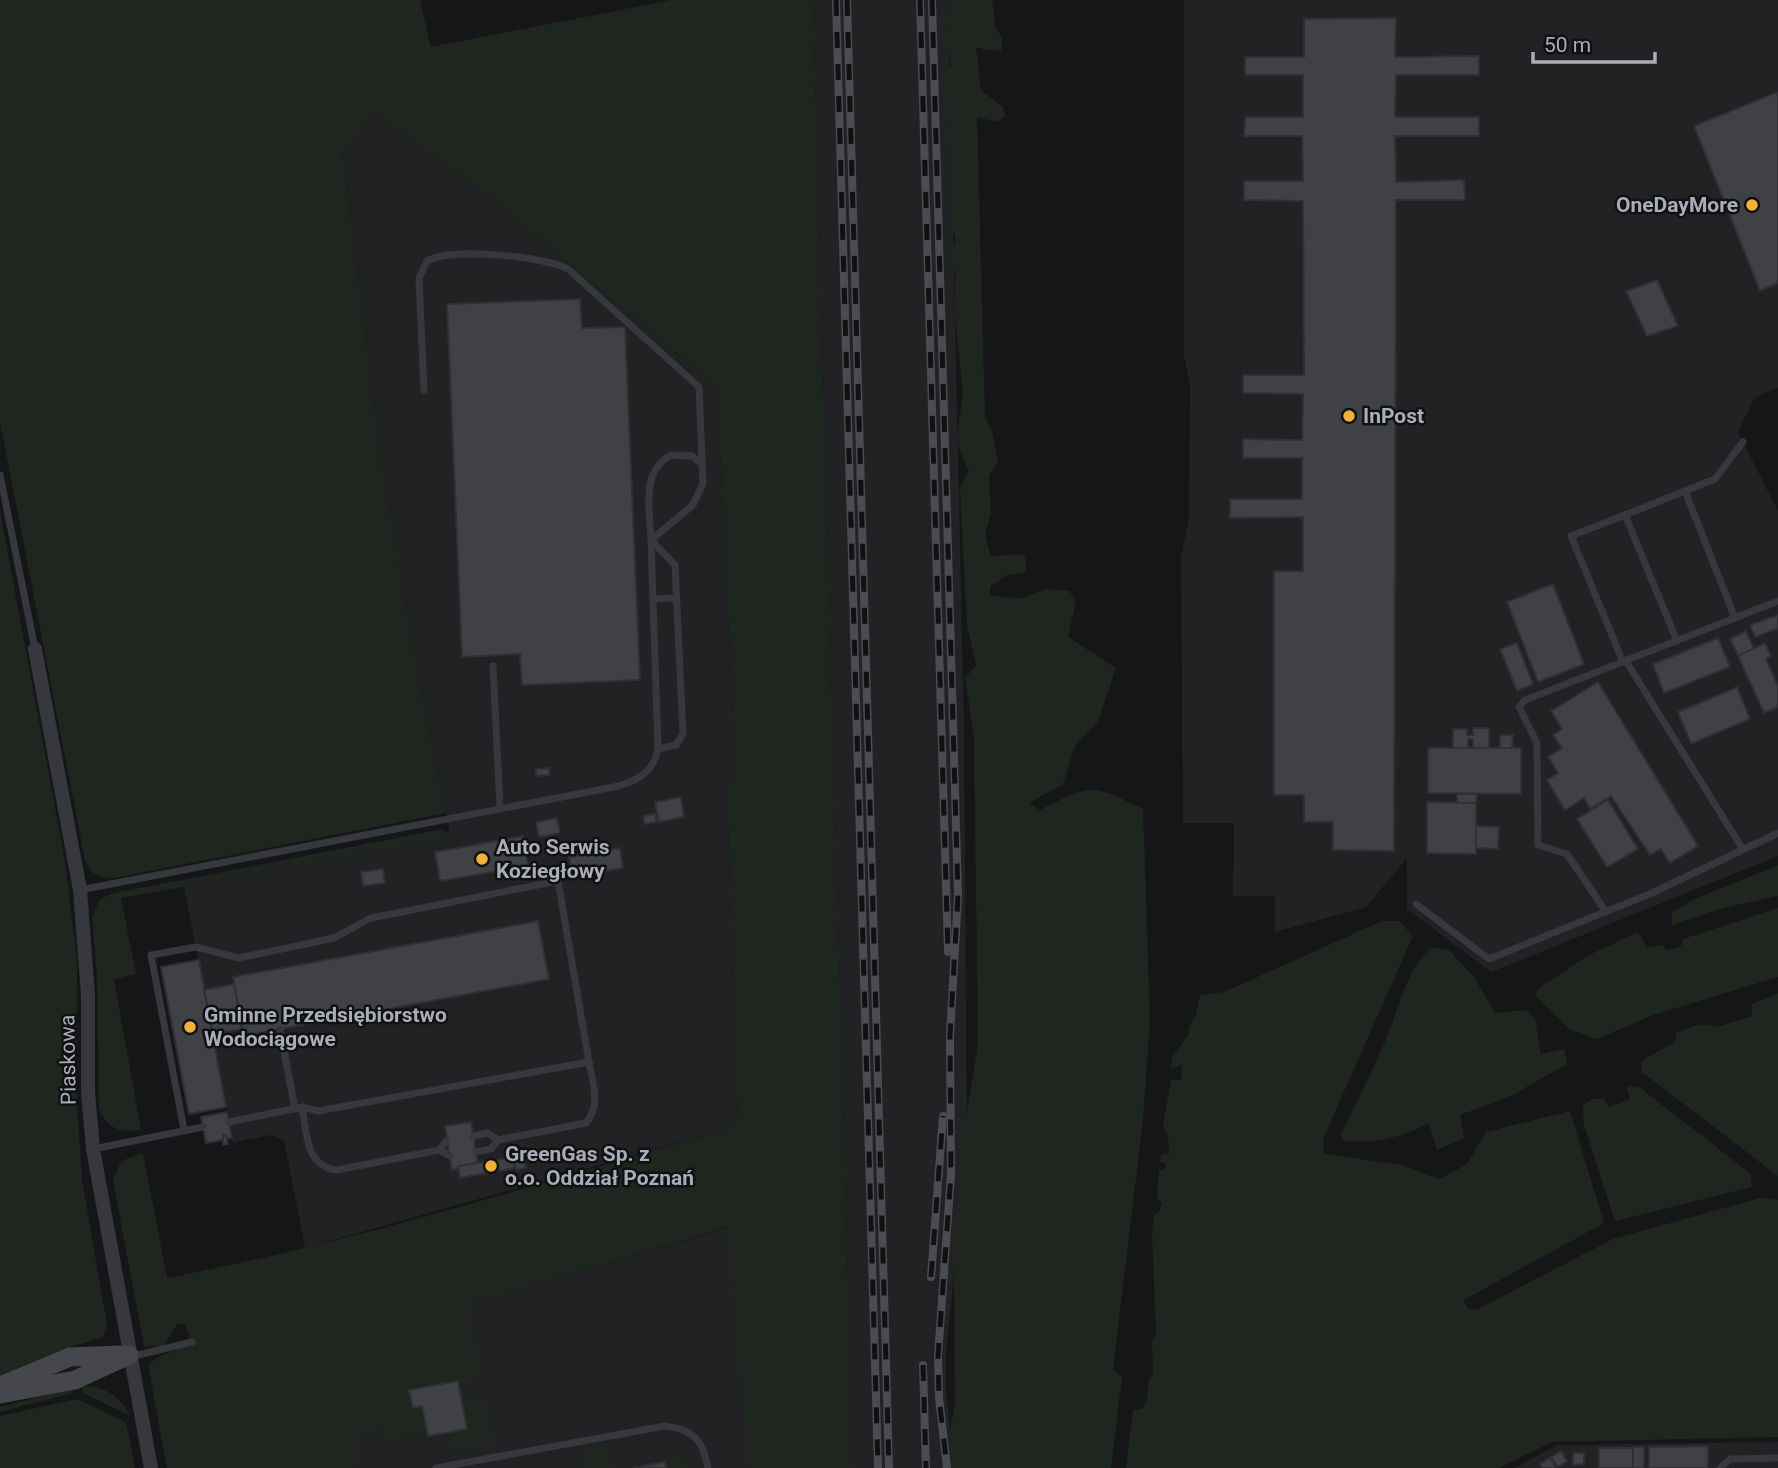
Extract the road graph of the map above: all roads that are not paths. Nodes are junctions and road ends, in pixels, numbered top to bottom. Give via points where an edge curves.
1 (424, 390) dead end
2 (1743, 442) dead end
3 (702, 464) junction
4 (0, 475) edge
5 (1685, 491) junction
6 (1625, 515) junction
7 (651, 540) junction
8 (677, 598) junction
9 (653, 599) junction
10 (1778, 601) edge
11 (1735, 618) junction
12 (1677, 641) junction
13 (35, 649) joint
14 (1625, 661) junction
15 (493, 666) dead end
16 (658, 749) junction
17 (500, 807) junction
18 (1778, 833) edge
19 (1742, 848) junction
20 (80, 890) junction
21 (1416, 904) dead end
22 (1606, 912) junction
23 (280, 1029) dead end
24 (589, 1062) junction
25 (298, 1108) junction
26 (229, 1122) dead end
27 (203, 1127) dead end
28 (184, 1130) junction
29 (473, 1136) dead end
30 (447, 1140) dead end
31 (498, 1140) junction
32 (93, 1149) junction
33 (439, 1150) junction
34 (476, 1152) dead end
35 (450, 1156) dead end
36 (192, 1342) dead end
37 (129, 1356) junction
38 (0, 1386) edge
39 (0, 1394) edge
40 (1778, 1458) edge
41 (151, 1468) edge
42 (436, 1468) edge
43 (708, 1468) edge
44 (1720, 1468) edge

1 - 3 lane via 419,278 427,261 448,254 555,262 699,387
2 - 5 lane via 1715,479
3 - 7 lane via 699,497
3 - 7 lane via 680,454 661,461 653,470 649,485
4 - 13 lane
5 - 6 lane
5 - 11 lane
6 - 12 lane
6 - 14 lane via 1571,536
7 - 8 lane via 675,565
7 - 9 lane
8 - 9 lane
8 - 16 lane via 683,734 676,745
9 - 16 lane
10 - 11 lane
11 - 12 lane
12 - 14 lane
13 - 20 street, Piaskowa
14 - 19 lane
14 - 22 lane via 1525,700 1519,707 1536,743 1538,845 1567,854
15 - 17 lane
16 - 17 lane via 655,763 634,781
17 - 20 lane
18 - 19 lane
19 - 22 lane
20 - 32 street, Piaskowa
21 - 22 lane via 1489,959
23 - 25 lane
24 - 25 lane via 318,1111
24 - 28 lane via 558,881 371,918 334,937 239,958 196,947 151,955
24 - 31 lane via 596,1100 595,1112 586,1123
25 - 26 lane
25 - 33 lane via 311,1155 326,1168 337,1170
27 - 28 lane
28 - 32 lane
29 - 31 lane via 488,1133
30 - 33 lane
31 - 34 lane via 491,1149
32 - 37 street, Piaskowa
33 - 35 lane
36 - 37 lane
37 - 38 street via 70,1357
37 - 39 street via 75,1380
37 - 41 street, Piaskowa
40 - 44 lane via 1730,1459
42 - 43 lane via 665,1426 685,1428 699,1438

